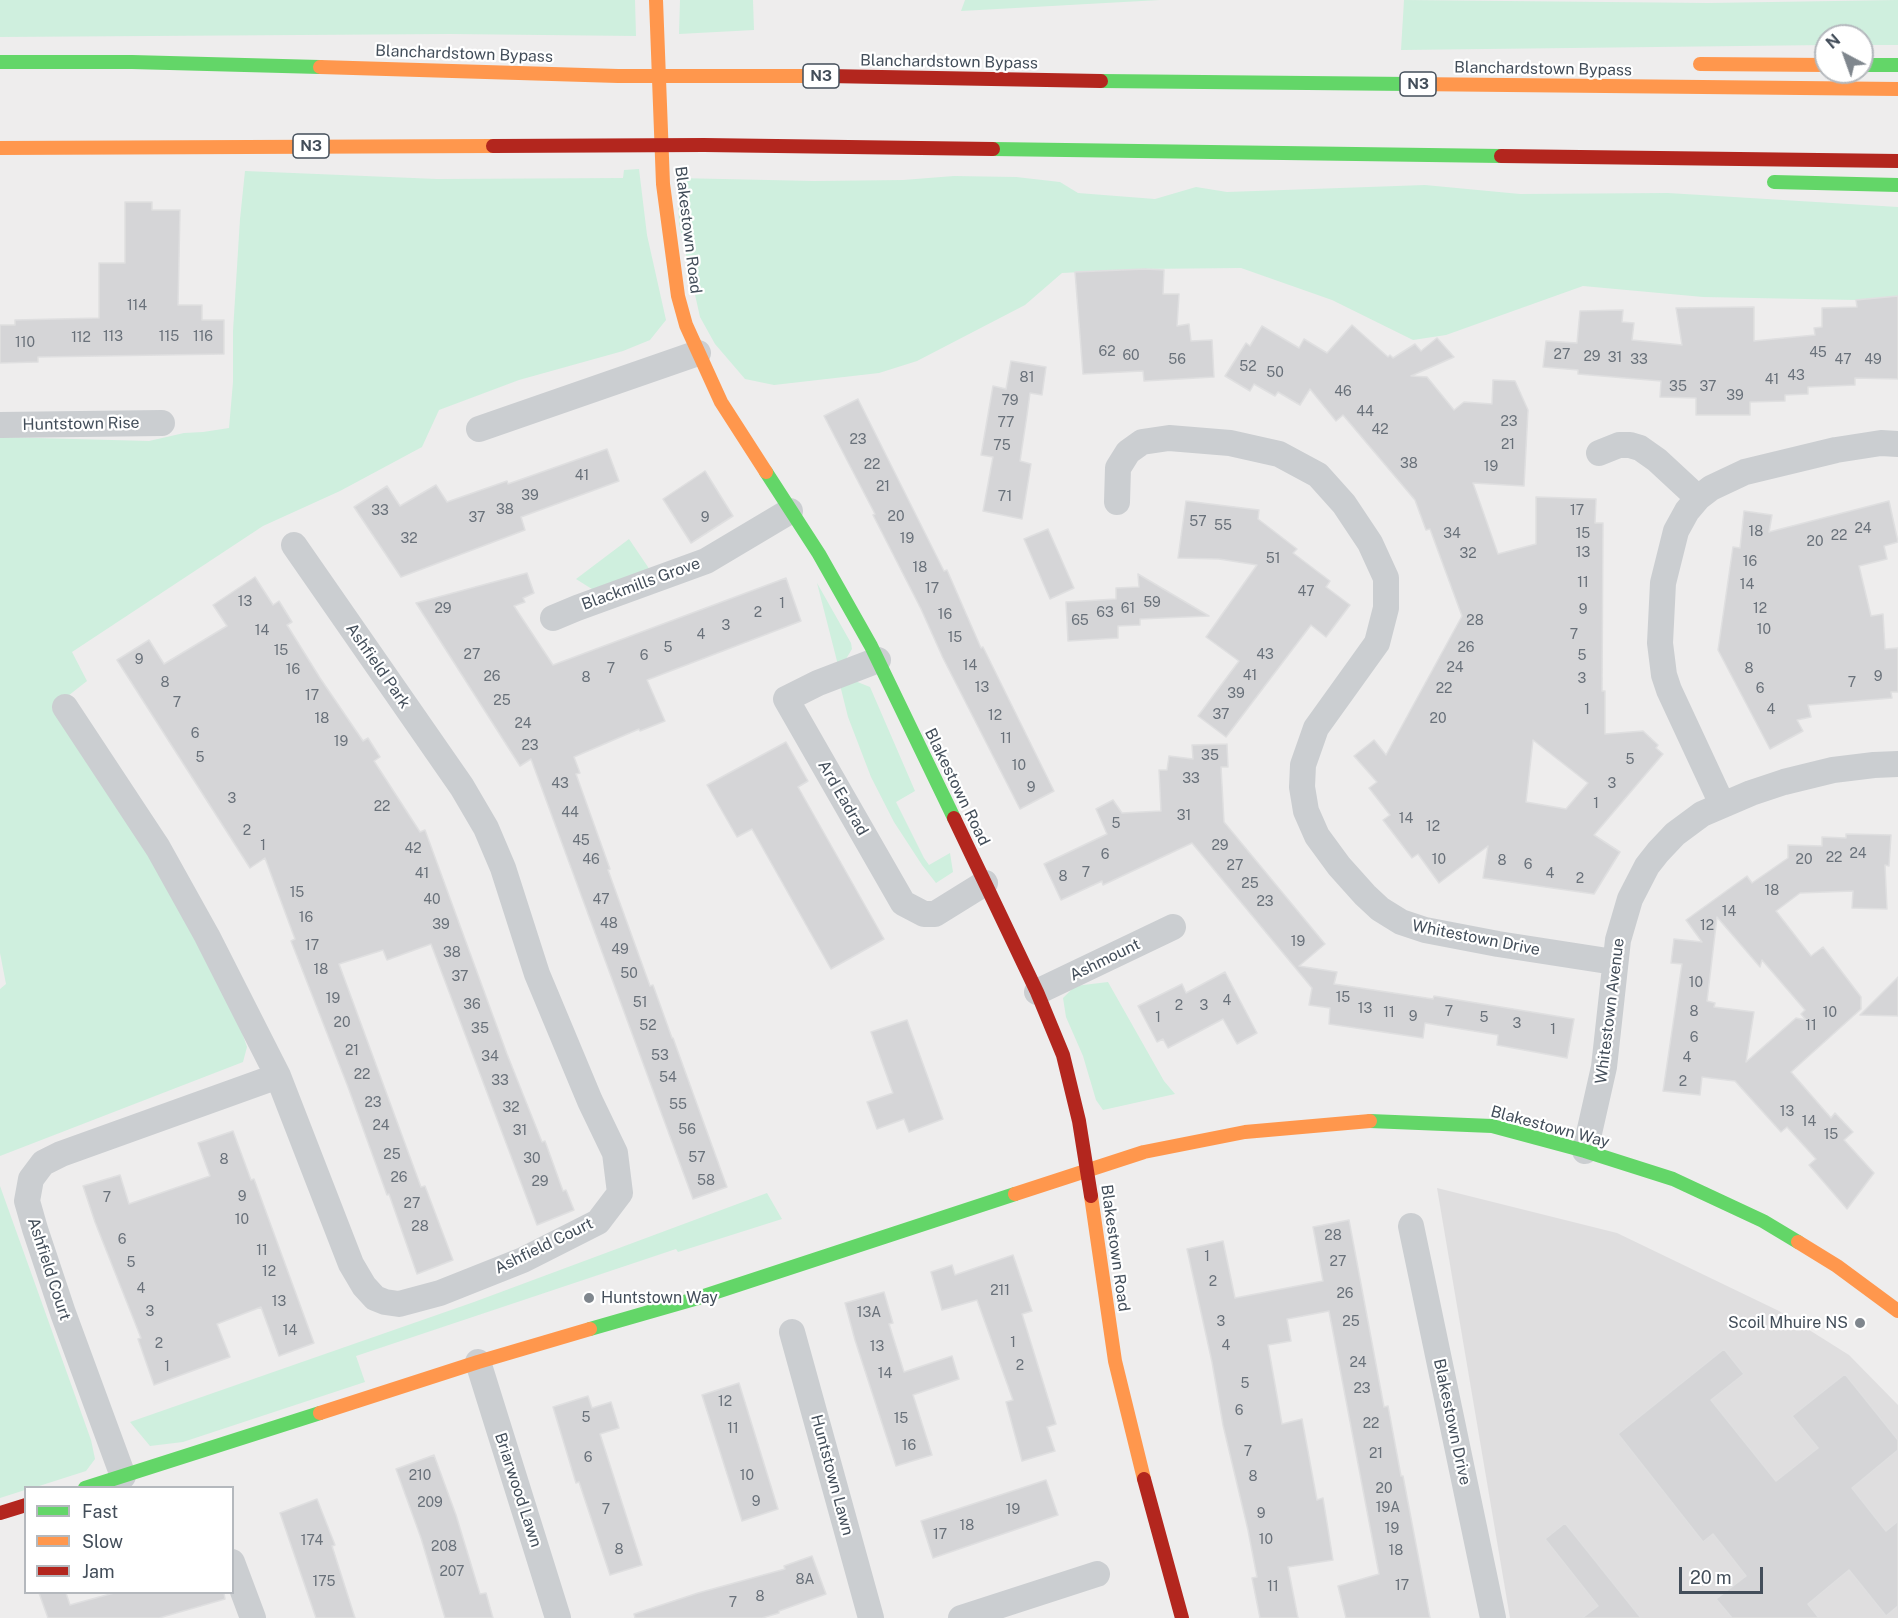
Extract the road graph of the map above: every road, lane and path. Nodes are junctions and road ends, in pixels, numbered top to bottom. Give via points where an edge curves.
1 (656, 0) edge
2 (0, 62) edge
3 (1687, 64) dead end
4 (1814, 65) edge
5 (1874, 65) edge
6 (1898, 65) edge
7 (1043, 66) dead end
8 (938, 79) junction
9 (1898, 89) edge
10 (0, 148) edge
11 (1525, 156) junction
12 (1898, 161) edge
13 (1617, 171) dead end
14 (1757, 181) dead end
15 (1898, 185) edge
16 (698, 353) junction
17 (162, 423) dead end
18 (0, 425) edge
19 (479, 429) dead end
20 (1898, 444) edge
21 (1599, 453) dead end
22 (1698, 498) junction
23 (1117, 502) dead end
24 (790, 511) junction
25 (294, 545) dead end
26 (553, 618) dead end
27 (878, 660) junction
28 (65, 707) dead end
29 (1898, 764) edge
30 (462, 787) joint
31 (1722, 804) junction
32 (985, 883) junction
33 (1173, 927) dead end
34 (1614, 962) junction
35 (1037, 992) junction
36 (278, 1076) junction
37 (1585, 1152) junction
38 (1088, 1170) junction
39 (1411, 1226) dead end
40 (1898, 1311) edge
41 (792, 1332) dead end
42 (478, 1362) junction
43 (123, 1476) junction
44 (91, 1486) edge
45 (24, 1506) edge
46 (0, 1513) edge
47 (234, 1567) edge
48 (1097, 1574) dead end
49 (253, 1618) edge
50 (558, 1618) edge
51 (871, 1618) edge
52 (962, 1618) edge
53 (1182, 1618) edge
54 (1493, 1618) edge

1 - 16 main road, Blakestown Road via 667,222 678,296
2 - 8 main road, Blanchardstown Bypass / N3
3 - 4 main road
5 - 6 main road
7 - 8 main road
8 - 9 main road, Blanchardstown Bypass / N3
10 - 11 main road, N3 via 704,145
11 - 12 main road, N3
11 - 13 main road, N3
14 - 15 main road
16 - 19 street
16 - 24 main road, Blakestown Road via 721,402
17 - 18 street, Huntstown Rise
20 - 22 street via 1847,448 1761,467 1727,479
21 - 22 street via 1619,445 1640,448
22 - 31 street via 1676,531 1667,560 1662,582 1660,643 1669,690
23 - 34 street, Whitestown Drive via 1118,468 1128,452 1142,442 1169,438 1230,443 1279,454 1318,475 1344,504 1370,543 1386,578 1386,608 1377,643 1316,728 1303,765 1306,811 1317,836 1365,896 1401,922 1498,944
24 - 26 street, Blackmills Grove via 706,561 573,597
24 - 27 main road, Blakestown Road
25 - 30 street, Ashfield Park
27 - 32 main road, Blakestown Road
27 - 32 street, Ard Eadrad via 786,699 903,903 924,914 935,914
28 - 36 street, Ashfield Court via 158,848
29 - 31 street, Whitestown Avenue via 1833,770
30 - 36 street, Ashfield Court via 503,868 537,974 615,1152 620,1193 598,1222 523,1260 418,1300 385,1302 364,1286 351,1264
31 - 34 street, Whitestown Avenue via 1675,834 1647,867 1623,917
32 - 35 main road, Blakestown Road
33 - 35 street, Ashmount
34 - 37 street, Whitestown Avenue via 1604,1067
35 - 38 main road, Blakestown Road via 1063,1055
36 - 43 street, Ashfield Court via 61,1154 43,1163 30,1179 27,1201 34,1229
37 - 38 main road, Blakestown Way via 1492,1126 1376,1119 1245,1132 1144,1152
37 - 40 main road, Blakestown Way via 1673,1179 1763,1221 1838,1266
38 - 42 main road via 698,1298
38 - 53 main road, Blakestown Road via 1115,1361
39 - 54 street, Blakestown Drive
41 - 51 street, Huntstown Lawn
42 - 43 main road
42 - 50 street, Briarwood Lawn
43 - 44 main road
45 - 46 main road
47 - 49 street
48 - 52 street

